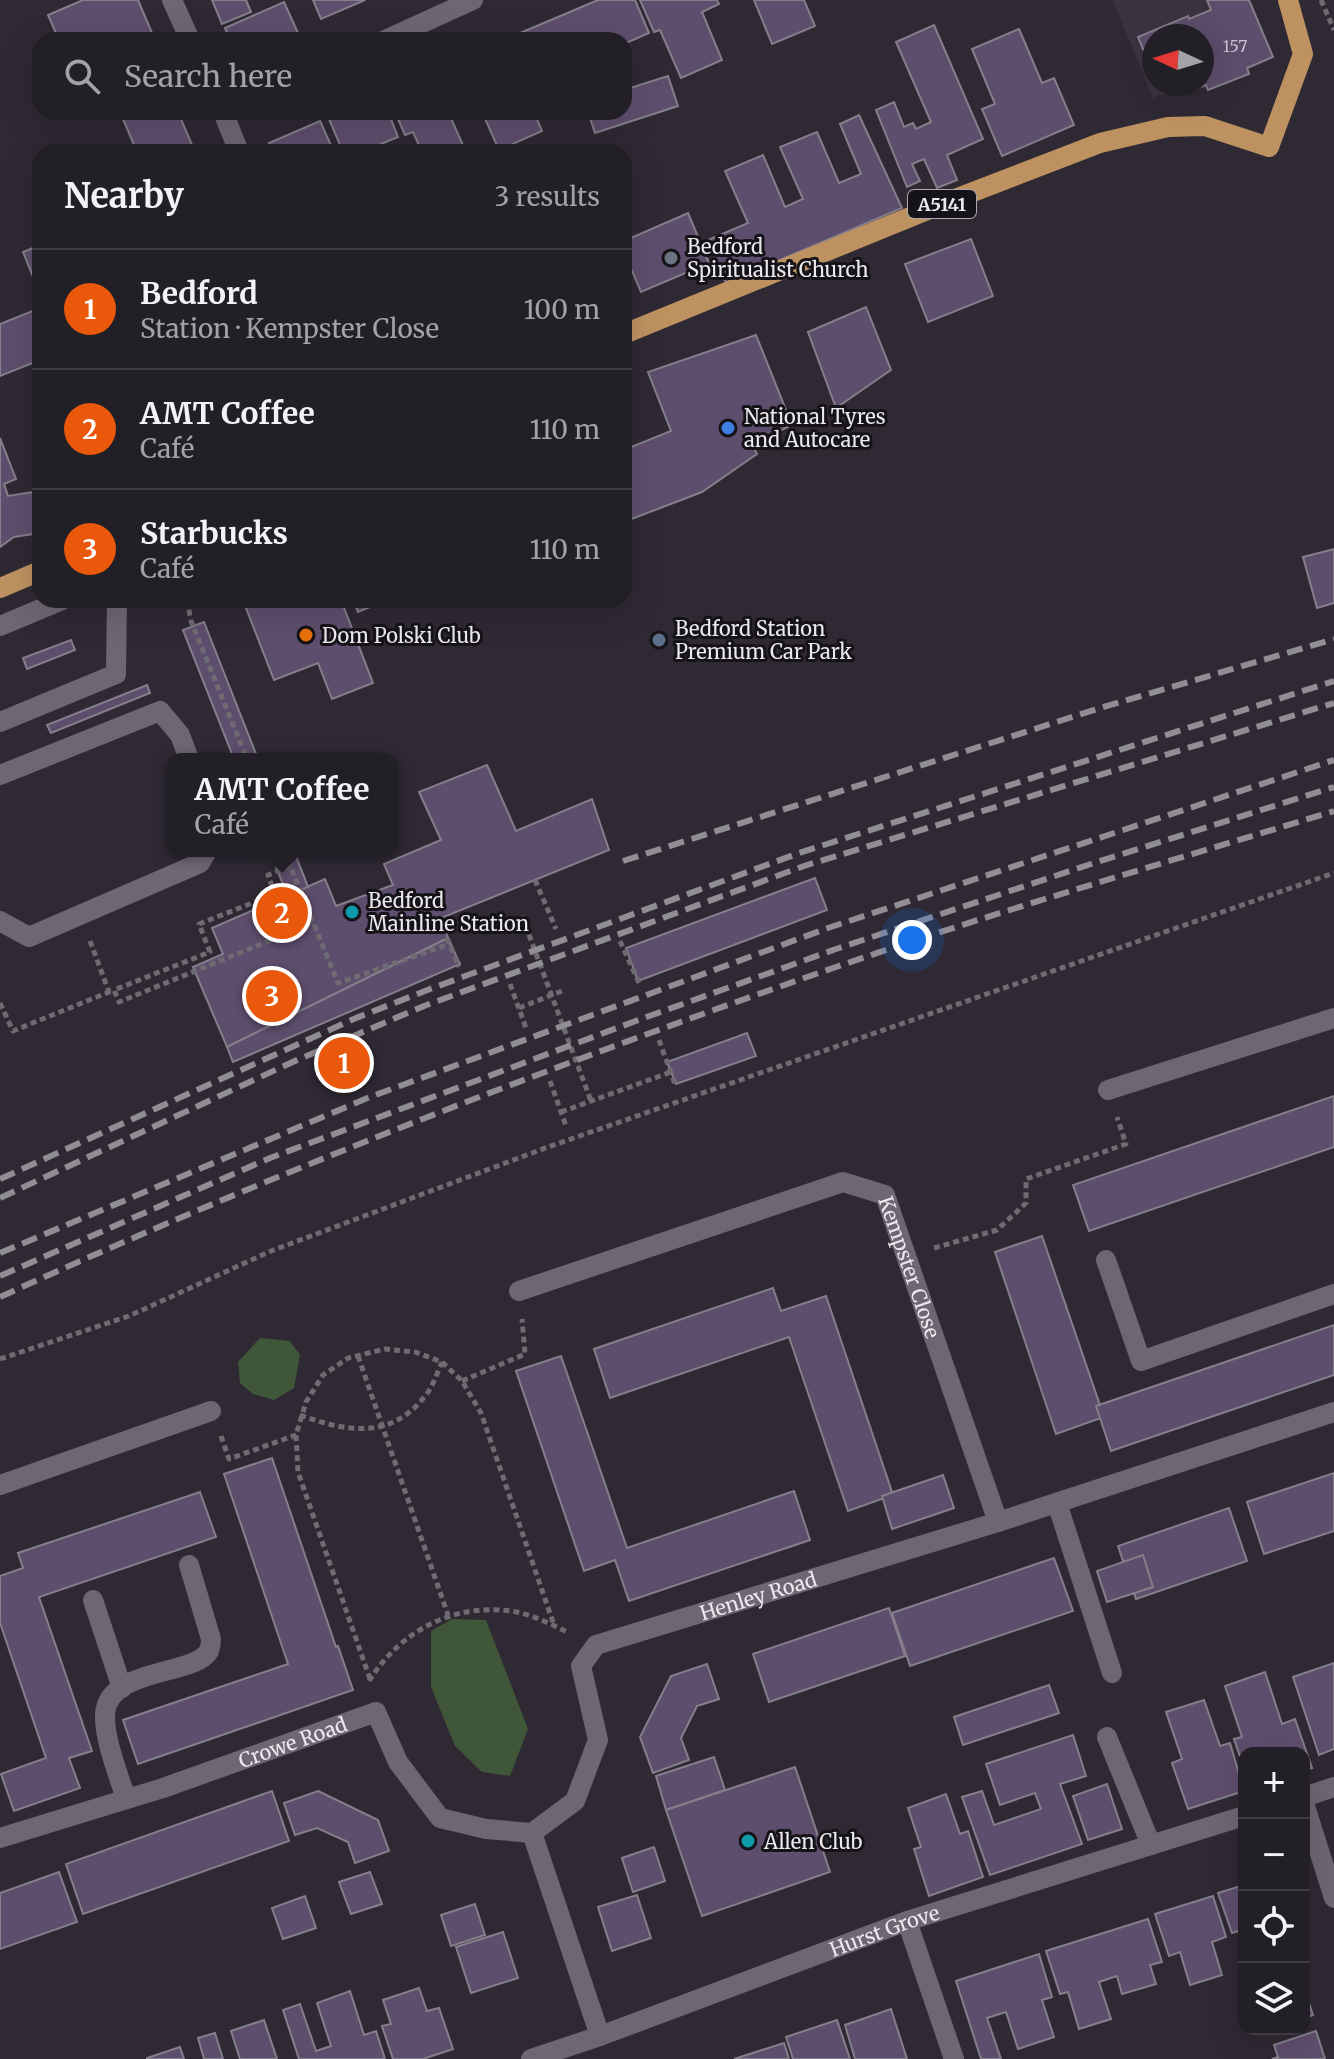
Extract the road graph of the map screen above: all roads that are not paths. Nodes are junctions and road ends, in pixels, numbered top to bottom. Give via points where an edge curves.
1 (172, 0) edge
2 (473, 0) edge
3 (1288, 0) edge
4 (186, 32) edge
5 (403, 32) edge
6 (228, 120) edge
7 (236, 144) edge
8 (632, 331) edge
9 (32, 574) edge
10 (0, 588) edge
11 (43, 608) edge
12 (117, 608) edge
13 (0, 626) edge
14 (0, 722) edge
15 (187, 753) edge
16 (2, 769) edge
17 (204, 857) edge
18 (0, 921) edge
19 (1334, 1018) edge
20 (1108, 1090) road end
21 (1106, 1260) dead end
22 (519, 1291) road end
23 (1334, 1294) edge
24 (211, 1411) road end
25 (1334, 1412) edge
26 (0, 1485) edge
27 (1057, 1503) junction
28 (998, 1522) junction
29 (189, 1565) dead end
30 (93, 1600) dead end
31 (1112, 1673) dead end
32 (122, 1688) junction
33 (1107, 1737) dead end
34 (1334, 1787) edge
35 (1310, 1795) edge
36 (126, 1799) junction
37 (1238, 1818) edge
38 (1309, 1819) edge
39 (532, 1833) junction
40 (0, 1838) edge
41 (1151, 1845) junction
42 (1334, 1898) edge
43 (907, 1921) junction
44 (600, 2036) junction
45 (531, 2059) edge
46 (954, 2059) edge

1 - 4 street
2 - 5 street
3 - 8 main road, A5141 via 1303,54 1269,147 1205,126 1168,127 1100,143
6 - 7 street
9 - 10 main road
11 - 13 street
12 - 14 street via 116,674
15 - 16 street via 160,711
17 - 18 street via 29,937
19 - 20 street
21 - 23 street via 1141,1361
22 - 28 street, Kempster Close via 843,1182 885,1195
24 - 26 street
25 - 27 street, Henley Road
27 - 28 street, Henley Road
27 - 31 street
28 - 39 street, Henley Road via 596,1645 581,1666 598,1740 575,1801
29 - 32 street via 210,1650 202,1659
30 - 32 street
32 - 36 street via 110,1698 105,1718
33 - 41 street
34 - 35 street
36 - 39 street, Crowe Road via 376,1712 398,1762 440,1818
36 - 40 street, Crowe Road
37 - 41 street, Hurst Grove
38 - 42 street
39 - 44 street
41 - 43 street, Hurst Grove
43 - 44 street, Hurst Grove
43 - 46 street
44 - 45 street, Hurst Grove

